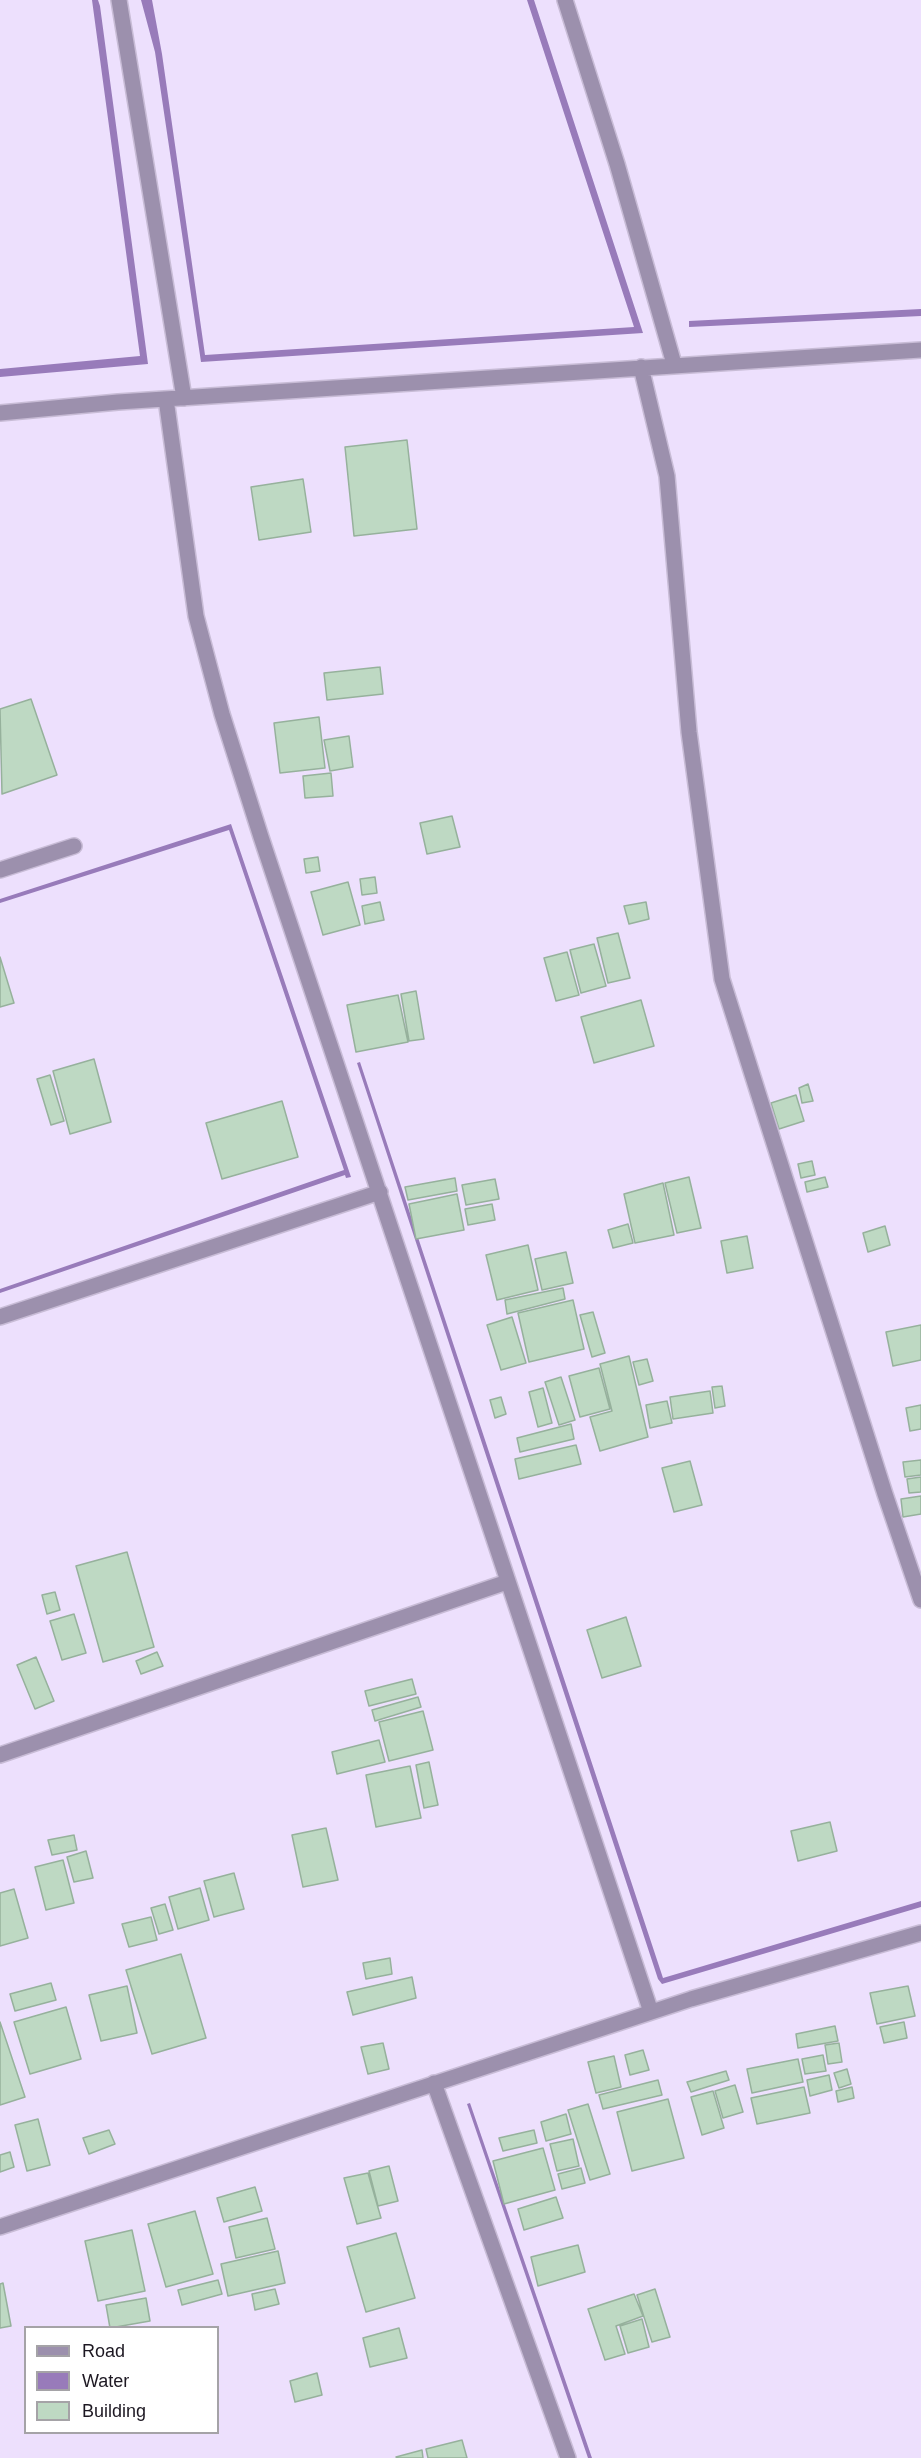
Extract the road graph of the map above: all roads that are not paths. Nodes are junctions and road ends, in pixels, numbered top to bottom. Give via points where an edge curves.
1 (119, 0) edge
2 (565, 0) edge
3 (921, 350) edge
4 (674, 364) junction
5 (641, 368) junction
6 (184, 398) junction
7 (166, 399) junction
8 (0, 413) edge
9 (74, 846) dead end
10 (0, 870) edge
11 (380, 1192) junction
12 (0, 1317) edge
13 (507, 1582) junction
14 (921, 1600) edge
15 (0, 1755) edge
16 (921, 1933) edge
17 (651, 2012) junction
18 (435, 2084) junction
19 (0, 2227) edge
20 (568, 2458) edge

1 - 6 street
2 - 4 street
3 - 4 street
4 - 5 street
5 - 6 street
5 - 14 street via 667,476 689,732 722,979
6 - 7 street
7 - 8 street
7 - 11 street via 196,616 219,703
9 - 10 street
11 - 12 street
11 - 13 street
13 - 15 street
13 - 17 street
16 - 17 street
17 - 18 street
18 - 19 street
18 - 20 street

